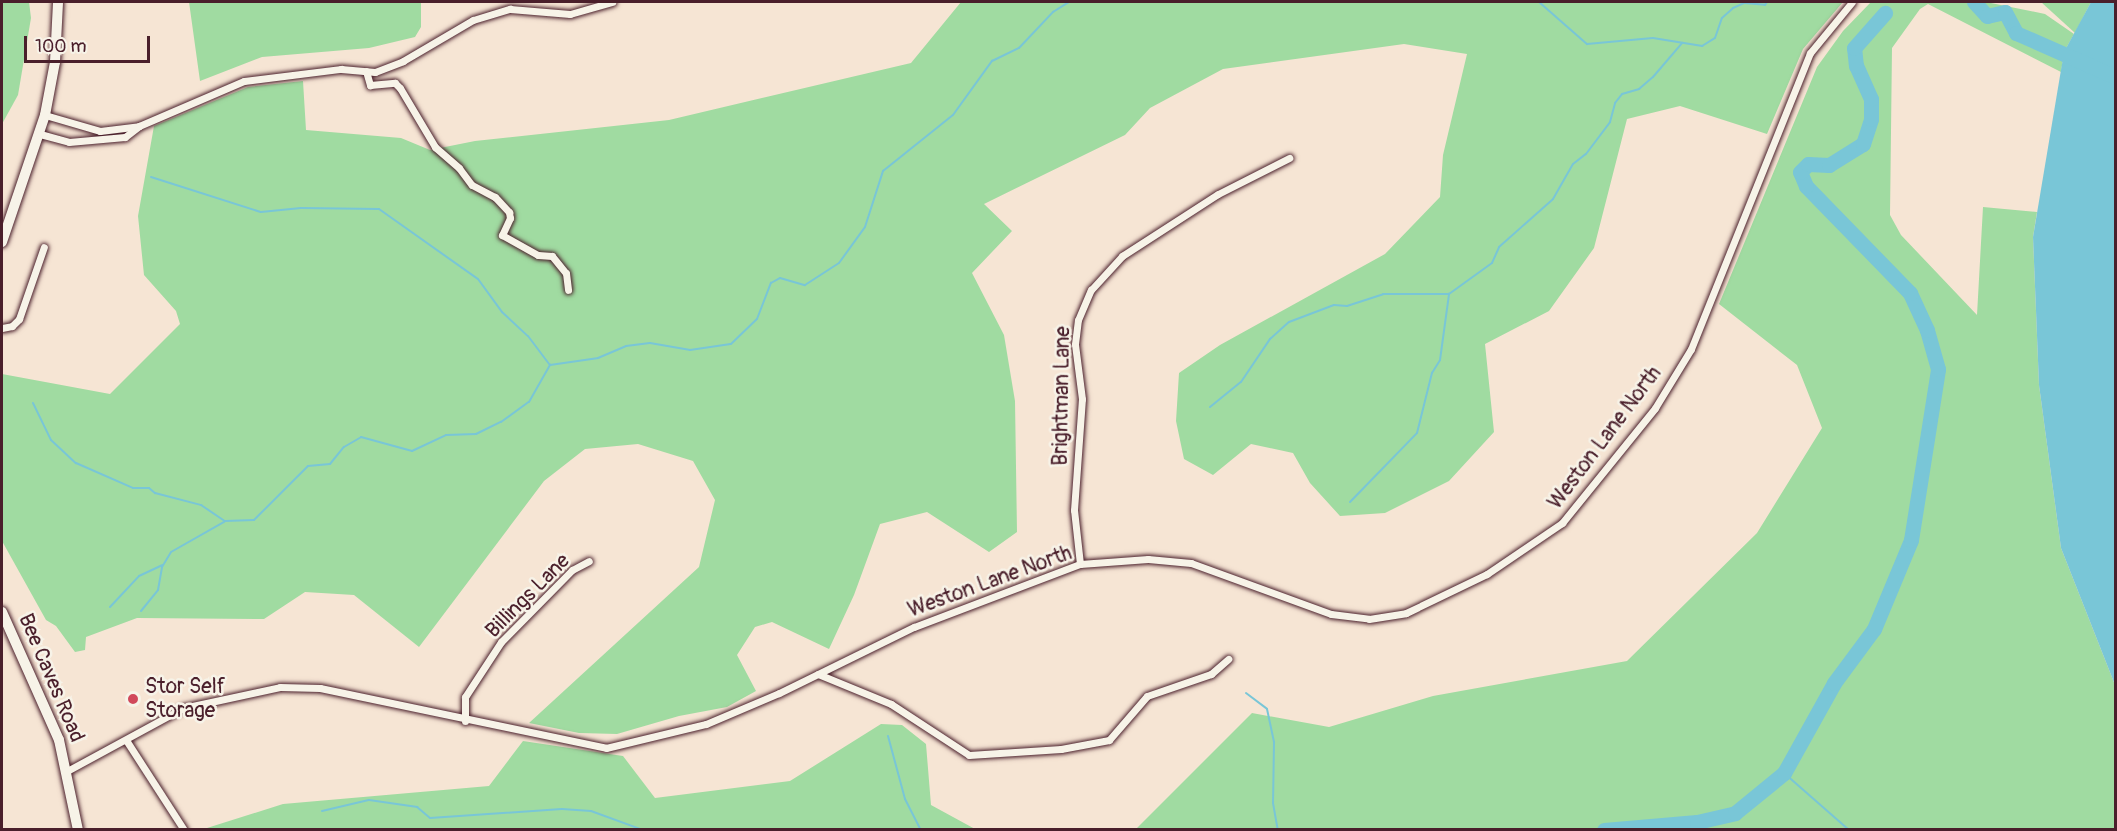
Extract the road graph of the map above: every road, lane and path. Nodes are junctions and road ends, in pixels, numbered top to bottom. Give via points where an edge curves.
1 (58, 2) edge
2 (612, 2) edge
3 (1852, 2) edge
4 (366, 71) junction
5 (45, 115) junction
6 (139, 126) junction
7 (40, 134) junction
8 (1289, 158) dead end
9 (2, 242) edge
10 (44, 247) dead end
11 (568, 290) dead end
12 (2, 328) edge
13 (589, 561) dead end
14 (1080, 564) junction
15 (2, 612) edge
16 (1228, 659) dead end
17 (818, 674) junction
18 (465, 721) junction
19 (126, 740) junction
20 (67, 771) junction
21 (78, 830) edge
22 (184, 830) edge

1 - 5 main road via 55,62
2 - 4 street via 570,14 510,9 473,20 403,61 375,72
3 - 14 street, Weston Lane North via 1810,52 1690,349 1655,408 1562,523 1487,574 1406,614 1370,618 1331,614 1191,563 1148,559
4 - 6 street via 341,69 244,81
4 - 11 street via 370,85 395,83 400,88 435,147 472,185 495,197 509,212 502,235 538,255 552,256 566,273
5 - 6 street via 100,130
5 - 7 main road
6 - 7 street via 125,137 102,142 69,142
7 - 9 main road
8 - 14 street, Brightman Lane via 1218,194 1122,256 1090,290 1078,320 1075,344 1082,399 1074,510
10 - 12 street via 20,319
13 - 18 street, Billings Lane via 572,570 501,642 465,697
14 - 17 street, Weston Lane North via 914,627
15 - 20 main road, Bee Caves Road via 45,706
16 - 17 street via 1211,674 1147,696 1109,740 1060,749 969,755 891,704
17 - 18 street, Weston Lane North via 706,724 606,748
18 - 19 street, Weston Lane North via 320,688 280,687 183,708
19 - 20 street, Weston Lane North
19 - 22 street
20 - 21 main road, Bee Caves Road

